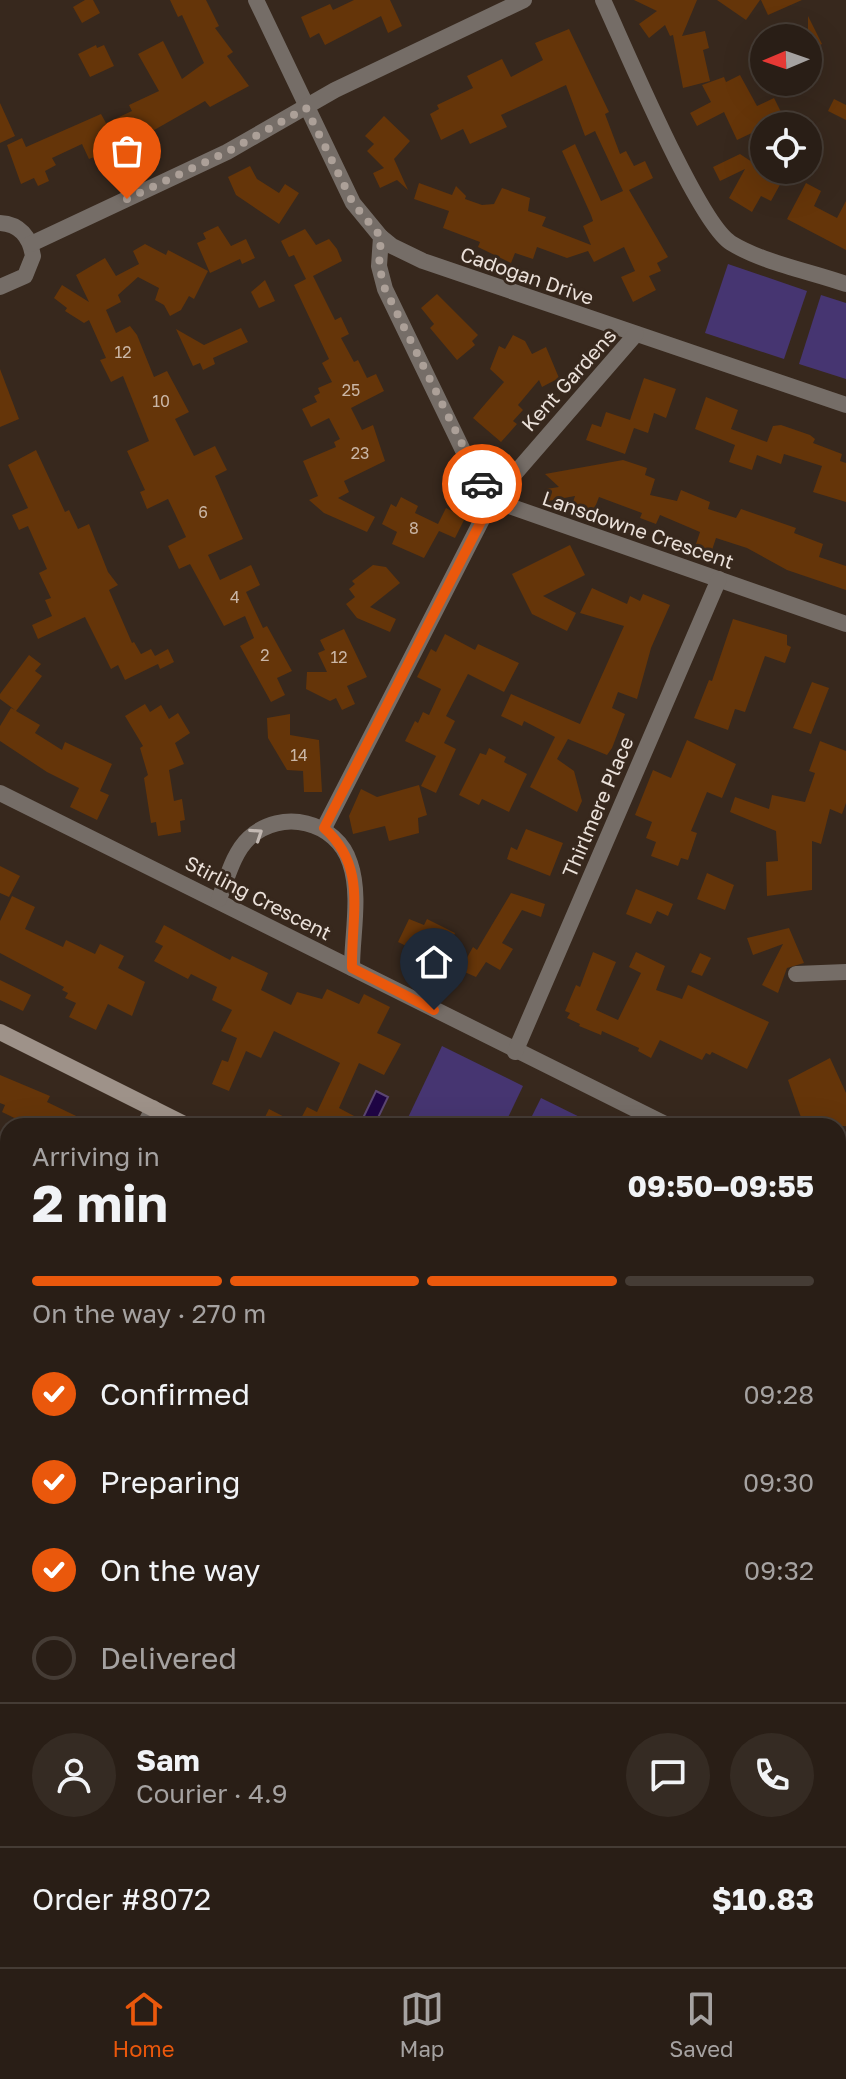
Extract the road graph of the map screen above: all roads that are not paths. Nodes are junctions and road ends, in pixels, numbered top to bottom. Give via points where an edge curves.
1 (256, 0) edge
2 (524, 0) edge
3 (603, 0) edge
4 (306, 108) junction
5 (0, 223) edge
6 (381, 237) junction
7 (31, 244) junction
8 (846, 284) edge
9 (0, 287) edge
10 (636, 334) junction
11 (846, 405) edge
12 (492, 500) junction
13 (719, 579) junction
14 (846, 624) edge
15 (0, 793) edge
16 (324, 828) junction
17 (219, 899) junction
18 (352, 968) junction
19 (846, 972) edge
20 (796, 974) dead end
21 (0, 1032) edge
22 (515, 1052) junction
23 (153, 1108) junction
24 (148, 1118) edge
25 (172, 1118) edge
26 (645, 1118) edge

1 - 4 street
2 - 4 street
3 - 8 street via 702,210 719,234 740,247
4 - 6 street via 353,203
4 - 7 street via 227,152
5 - 7 street via 17,227
6 - 10 street, Cadogan Drive via 423,261
6 - 12 street via 379,266 385,289
7 - 9 street via 33,256 25,276
10 - 11 street, Cadogan Drive
10 - 12 street, Kent Gardens
12 - 13 street, Lansdowne Crescent
12 - 16 street, Kent Gardens
13 - 14 street, Lansdowne Crescent
13 - 22 street, Thirlmere Place
15 - 17 street, Stirling Crescent
17 -> 16 street via 248,839 286,821
16 - 18 street via 350,862
17 - 18 street, Stirling Crescent
18 - 22 street, Stirling Crescent
19 - 20 street
21 - 23 main road
22 - 26 street, Stirling Crescent
23 - 24 street
23 - 25 main road

